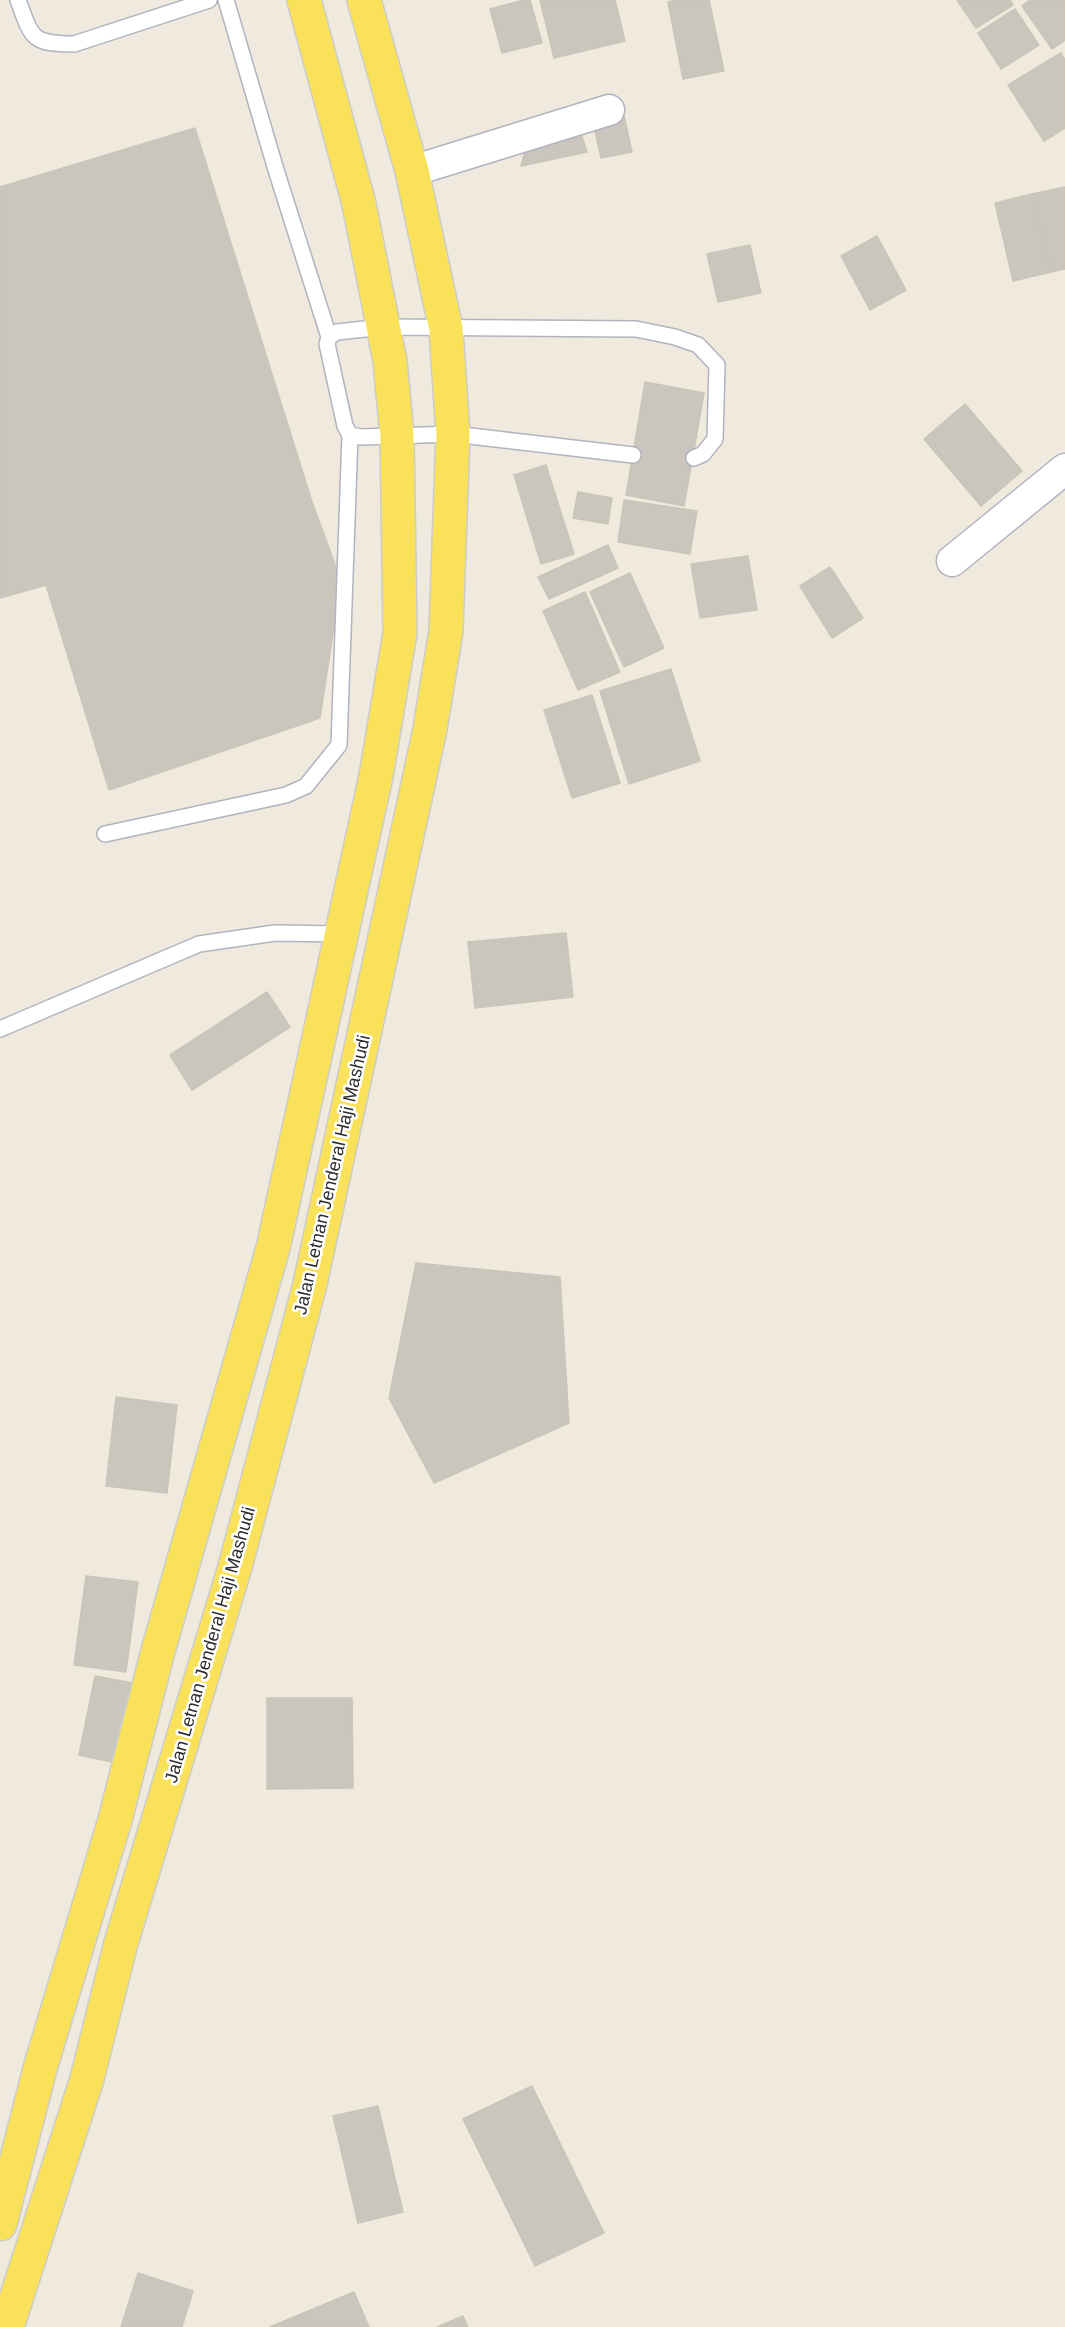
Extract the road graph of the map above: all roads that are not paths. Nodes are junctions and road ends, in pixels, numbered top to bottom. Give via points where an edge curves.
1 (18, 0) edge
2 (209, 0) edge
3 (226, 0) edge
4 (304, 0) edge
5 (364, 0) edge
6 (609, 110) dead end
7 (412, 171) junction
8 (383, 327) junction
9 (446, 329) junction
10 (329, 337) junction
11 (453, 434) junction
12 (350, 435) junction
13 (397, 435) junction
14 (633, 455) dead end
15 (694, 458) dead end
16 (1065, 469) edge
17 (952, 561) dead end
18 (105, 834) dead end
19 (342, 934) junction
20 (0, 1029) edge
21 (158, 1651) junction
22 (206, 1669) junction
23 (0, 2224) edge
24 (7, 2327) edge

1 - 2 lane via 29,29 40,41 74,44
3 - 10 lane
4 - 8 main road via 359,204
5 - 7 main road, Jalan Letnan Jenderal Haji Mashudi
6 - 7 street
7 - 9 main road, Jalan Letnan Jenderal Haji Mashudi
8 - 9 lane
8 - 10 lane via 337,332
8 - 13 main road
9 - 11 main road, Jalan Letnan Jenderal Haji Mashudi
9 - 15 lane via 636,329 698,345 717,364 715,439 703,454
10 - 12 lane via 327,344
11 - 13 lane
11 - 14 lane
11 - 22 main road, Jalan Letnan Jenderal Haji Mashudi via 446,631 430,729 310,1284
12 - 13 lane
12 - 18 lane via 339,745 306,786 286,795
13 - 19 main road via 400,633 376,776
16 - 17 street
19 - 20 lane via 275,933 199,944
19 - 21 main road via 273,1248
21 - 22 main road
21 - 23 main road via 115,1820 41,2065
22 - 24 main road, Jalan Letnan Jenderal Haji Mashudi via 121,1943 87,2079

